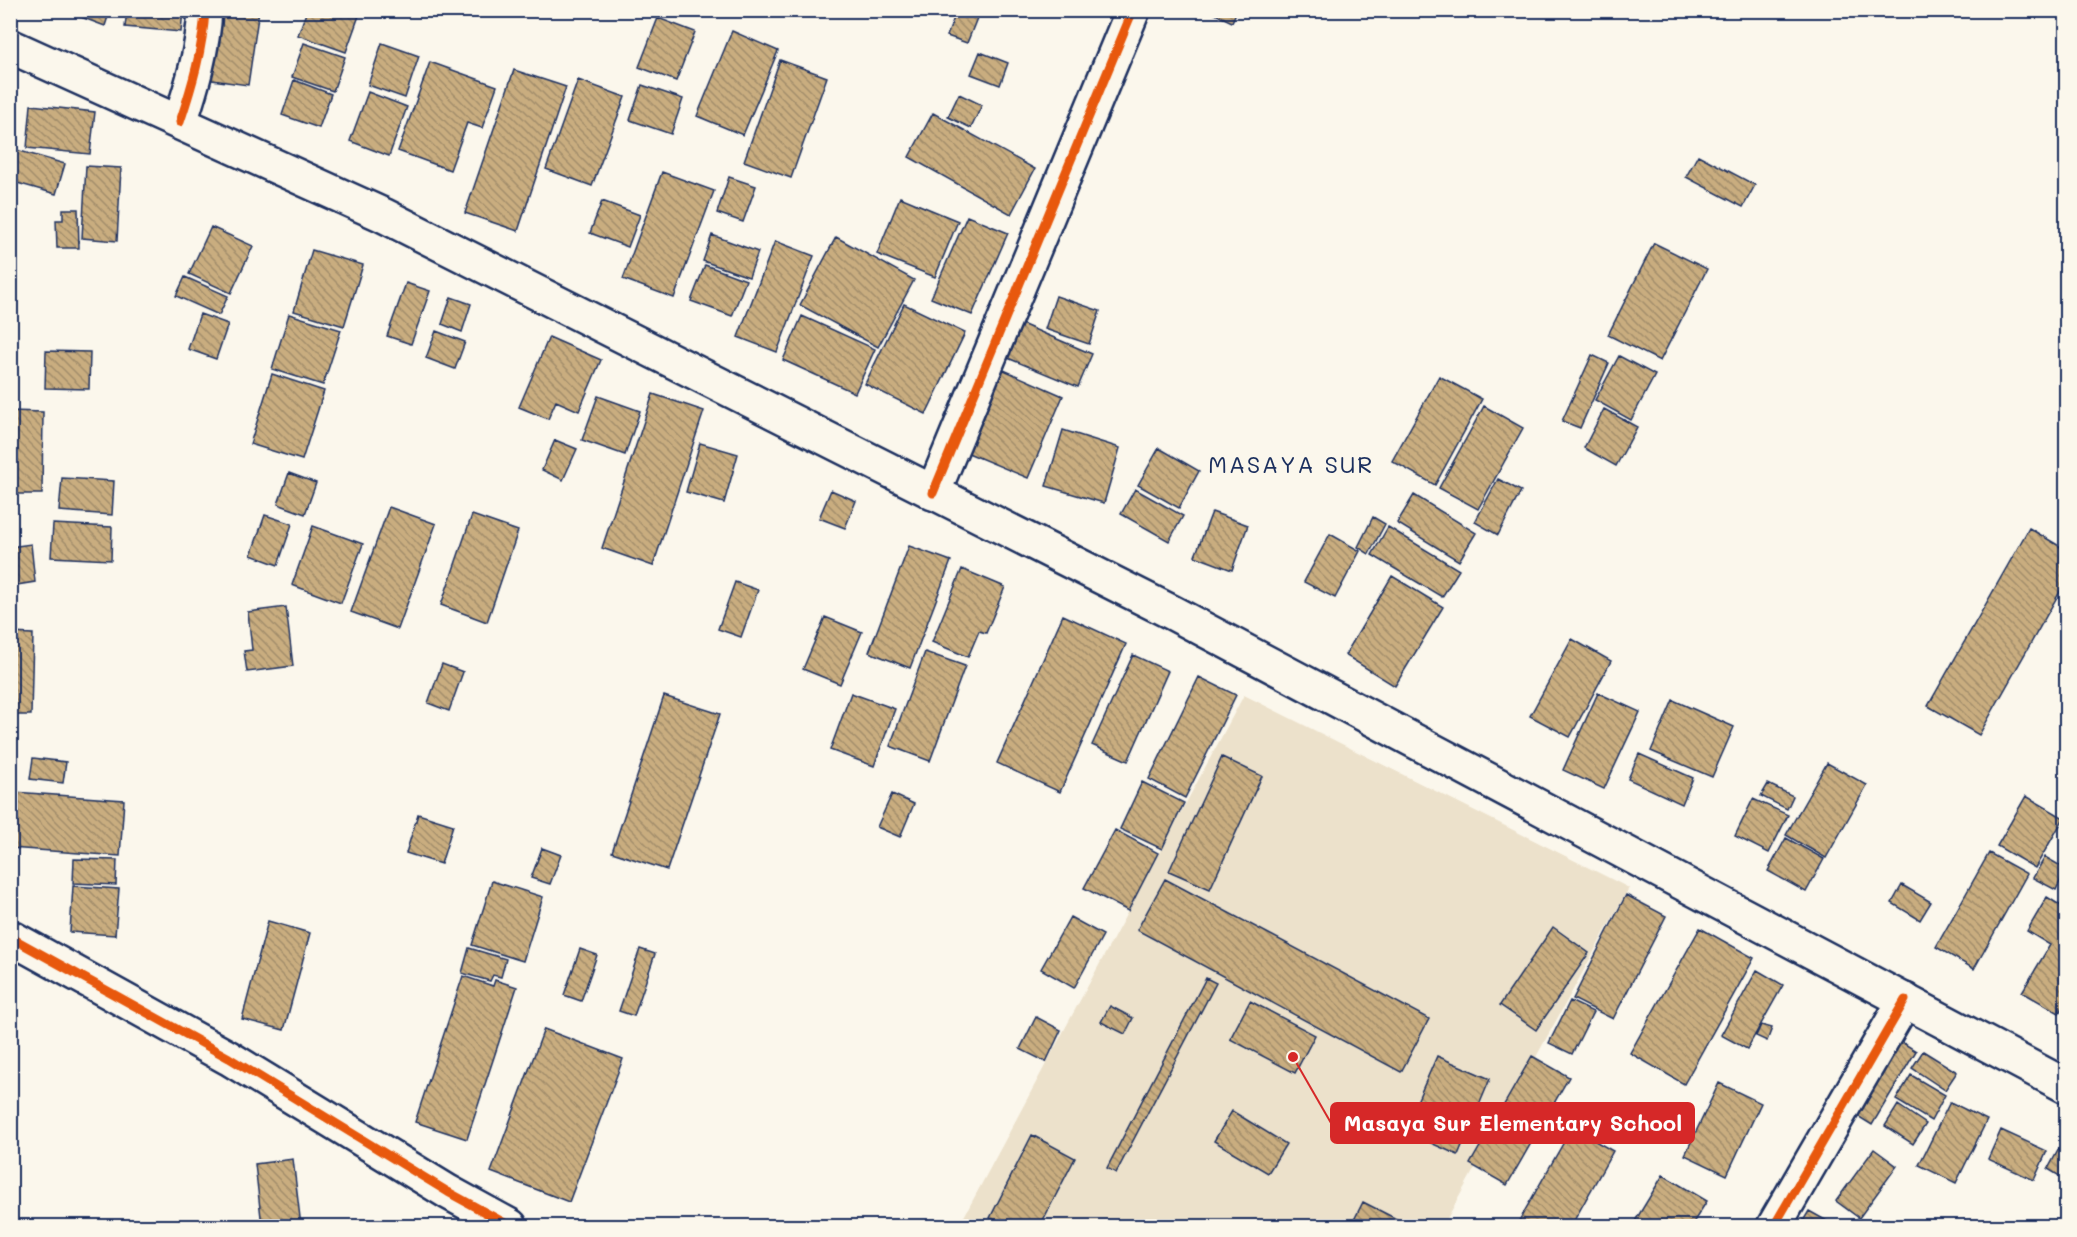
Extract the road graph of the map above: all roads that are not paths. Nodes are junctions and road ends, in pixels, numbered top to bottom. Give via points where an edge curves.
1 (205, 10) edge
2 (1133, 10) edge
3 (10, 46) edge
4 (180, 122) junction
5 (933, 493) junction
6 (10, 937) edge
7 (1905, 1000) junction
8 (2067, 1086) edge
9 (510, 1227) edge
10 (1774, 1227) edge

1 - 4 main road via 192,85
2 - 5 main road
3 - 4 main road
4 - 5 main road via 383,215
5 - 7 main road via 1173,613
6 - 9 main road via 229,1058
7 - 8 main road
7 - 10 main road

